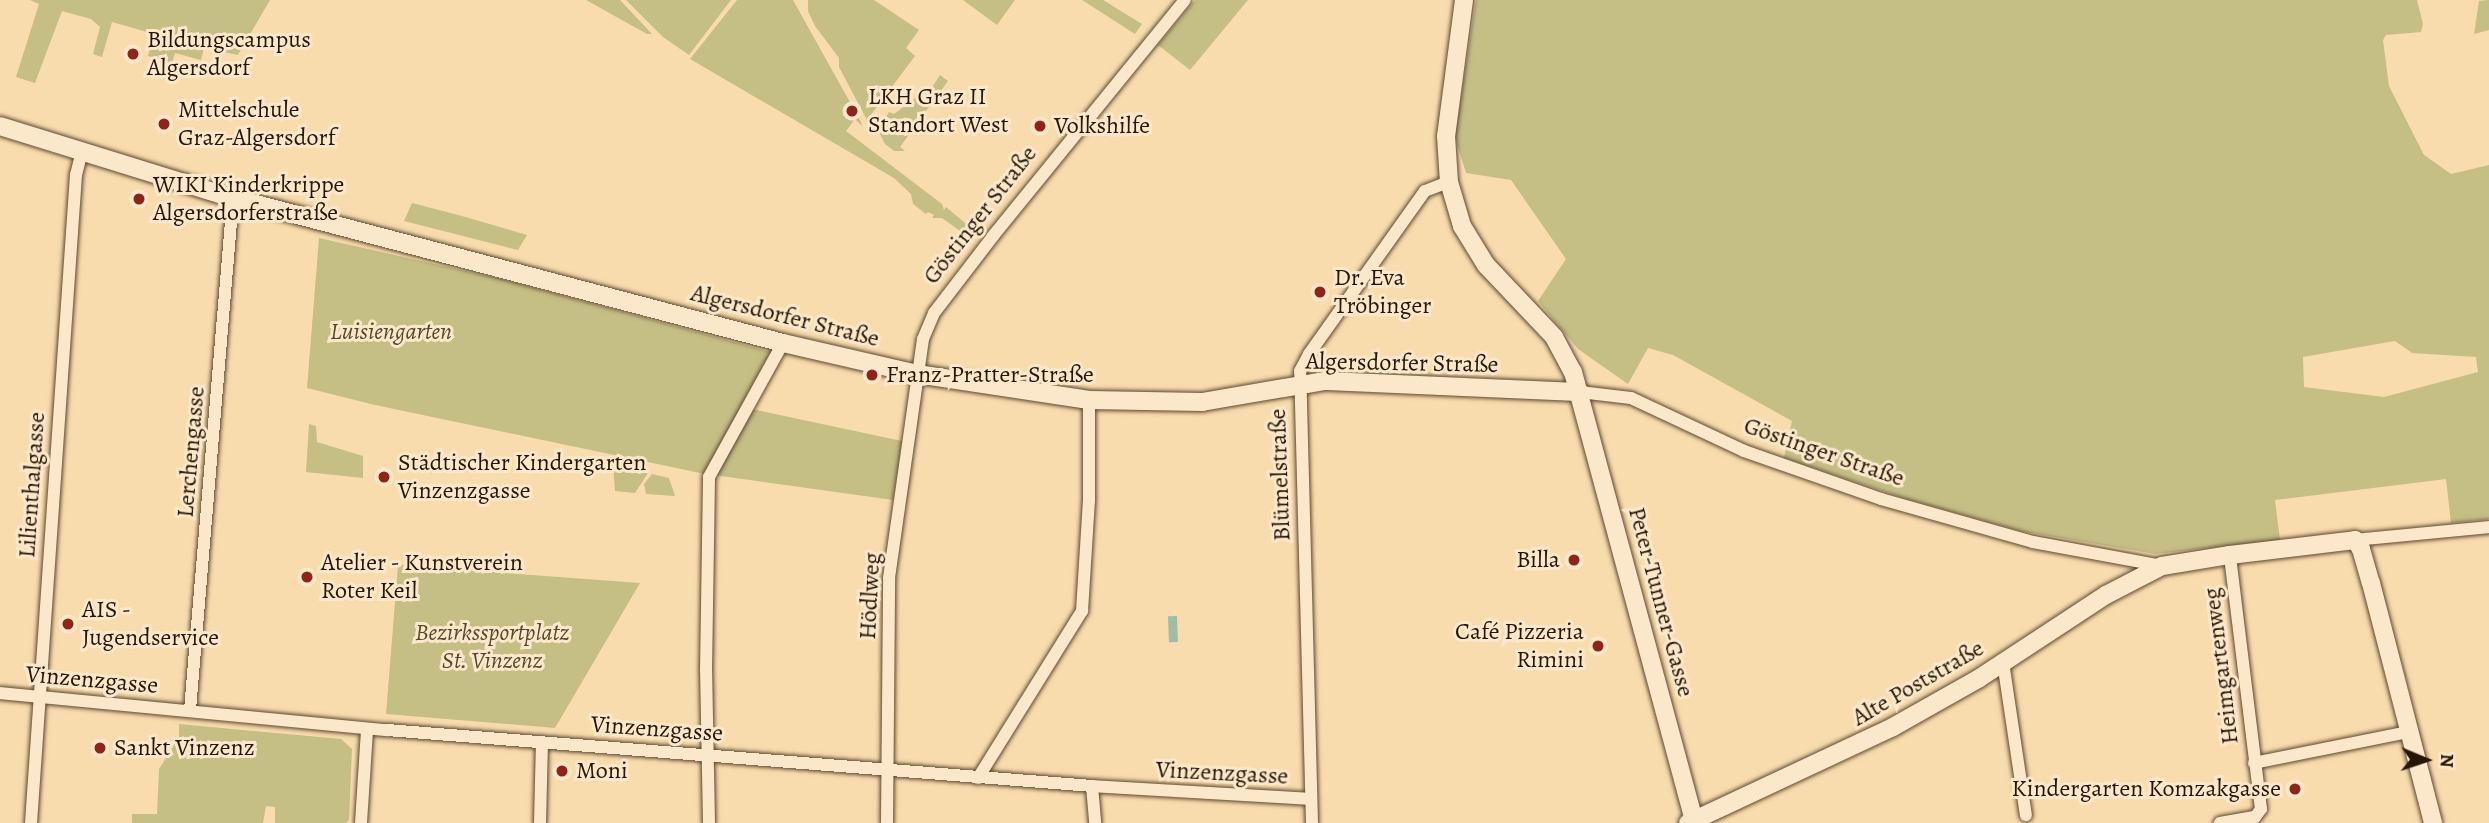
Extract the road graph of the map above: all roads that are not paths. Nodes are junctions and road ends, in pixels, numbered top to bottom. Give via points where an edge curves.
1 (1185, 0) edge
2 (1464, 0) edge
3 (0, 126) edge
4 (82, 152) junction
5 (1449, 182) junction
6 (233, 198) junction
7 (783, 343) junction
8 (917, 374) junction
9 (1299, 385) junction
10 (1580, 393) junction
11 (1089, 400) junction
12 (2489, 527) edge
13 (2355, 540) junction
14 (2230, 555) junction
15 (2162, 566) junction
16 (2003, 662) junction
17 (0, 694) edge
18 (38, 697) junction
19 (190, 710) junction
20 (367, 729) junction
21 (2408, 732) junction
22 (542, 742) junction
23 (708, 754) junction
24 (2254, 763) junction
25 (887, 770) junction
26 (978, 778) junction
27 (1091, 786) junction
28 (1311, 799) junction
29 (2026, 815) dead end
30 (1693, 822) edge
31 (32, 823) edge
32 (362, 823) edge
33 (540, 823) edge
34 (709, 823) edge
35 (887, 823) edge
36 (1095, 823) edge
37 (1312, 823) edge
38 (2220, 823) edge
39 (2433, 823) edge

1 - 8 street, Göstinger Straße via 934,313 923,339
2 - 5 street via 1446,136
3 - 4 street, Algersdorfer Straße
4 - 6 street, Algersdorfer Straße
4 - 18 street, Lilienthalgasse via 76,175
5 - 9 street, Blümelstraße via 1425,191 1309,354
5 - 10 street via 1462,226 1486,265 1554,337
6 - 7 street, Algersdorfer Straße
6 - 19 street, Lerchengasse
7 - 8 street, Algersdorfer Straße
7 - 23 street via 709,477
8 - 11 street, Algersdorfer Straße
8 - 25 street, Hödlweg via 889,578
9 - 10 street, Algersdorfer Straße via 1325,381
9 - 11 street, Algersdorfer Straße via 1202,402
9 - 28 street, Blümelstraße
10 - 15 street, Göstinger Straße via 1631,398 1744,451 1881,499 2033,542
10 - 30 street, Peter-Tunner-Gasse
11 - 26 street via 1082,611
12 - 13 street, Göstinger Straße
13 - 14 street, Göstinger Straße
13 - 21 street via 2371,583
14 - 15 street, Göstinger Straße
14 - 24 street, Heimgartenweg
15 - 16 street, Alte Poststraße via 2106,595
16 - 29 street
16 - 30 street, Alte Poststraße via 1855,747
17 - 18 street, Vinzenzgasse
18 - 19 street, Vinzenzgasse
18 - 31 street, Lilienthalgasse
19 - 20 street, Vinzenzgasse
20 - 22 street, Vinzenzgasse
20 - 32 street
21 - 24 street
21 - 39 street
22 - 23 street, Vinzenzgasse
22 - 33 street
23 - 25 street, Vinzenzgasse
23 - 34 street
24 - 38 street, Heimgartenweg via 2261,808 2258,815
25 - 26 street, Vinzenzgasse
25 - 35 street, Hödlweg
26 - 27 street, Vinzenzgasse
27 - 28 street, Vinzenzgasse
27 - 36 street
28 - 37 street, Blümelstraße

